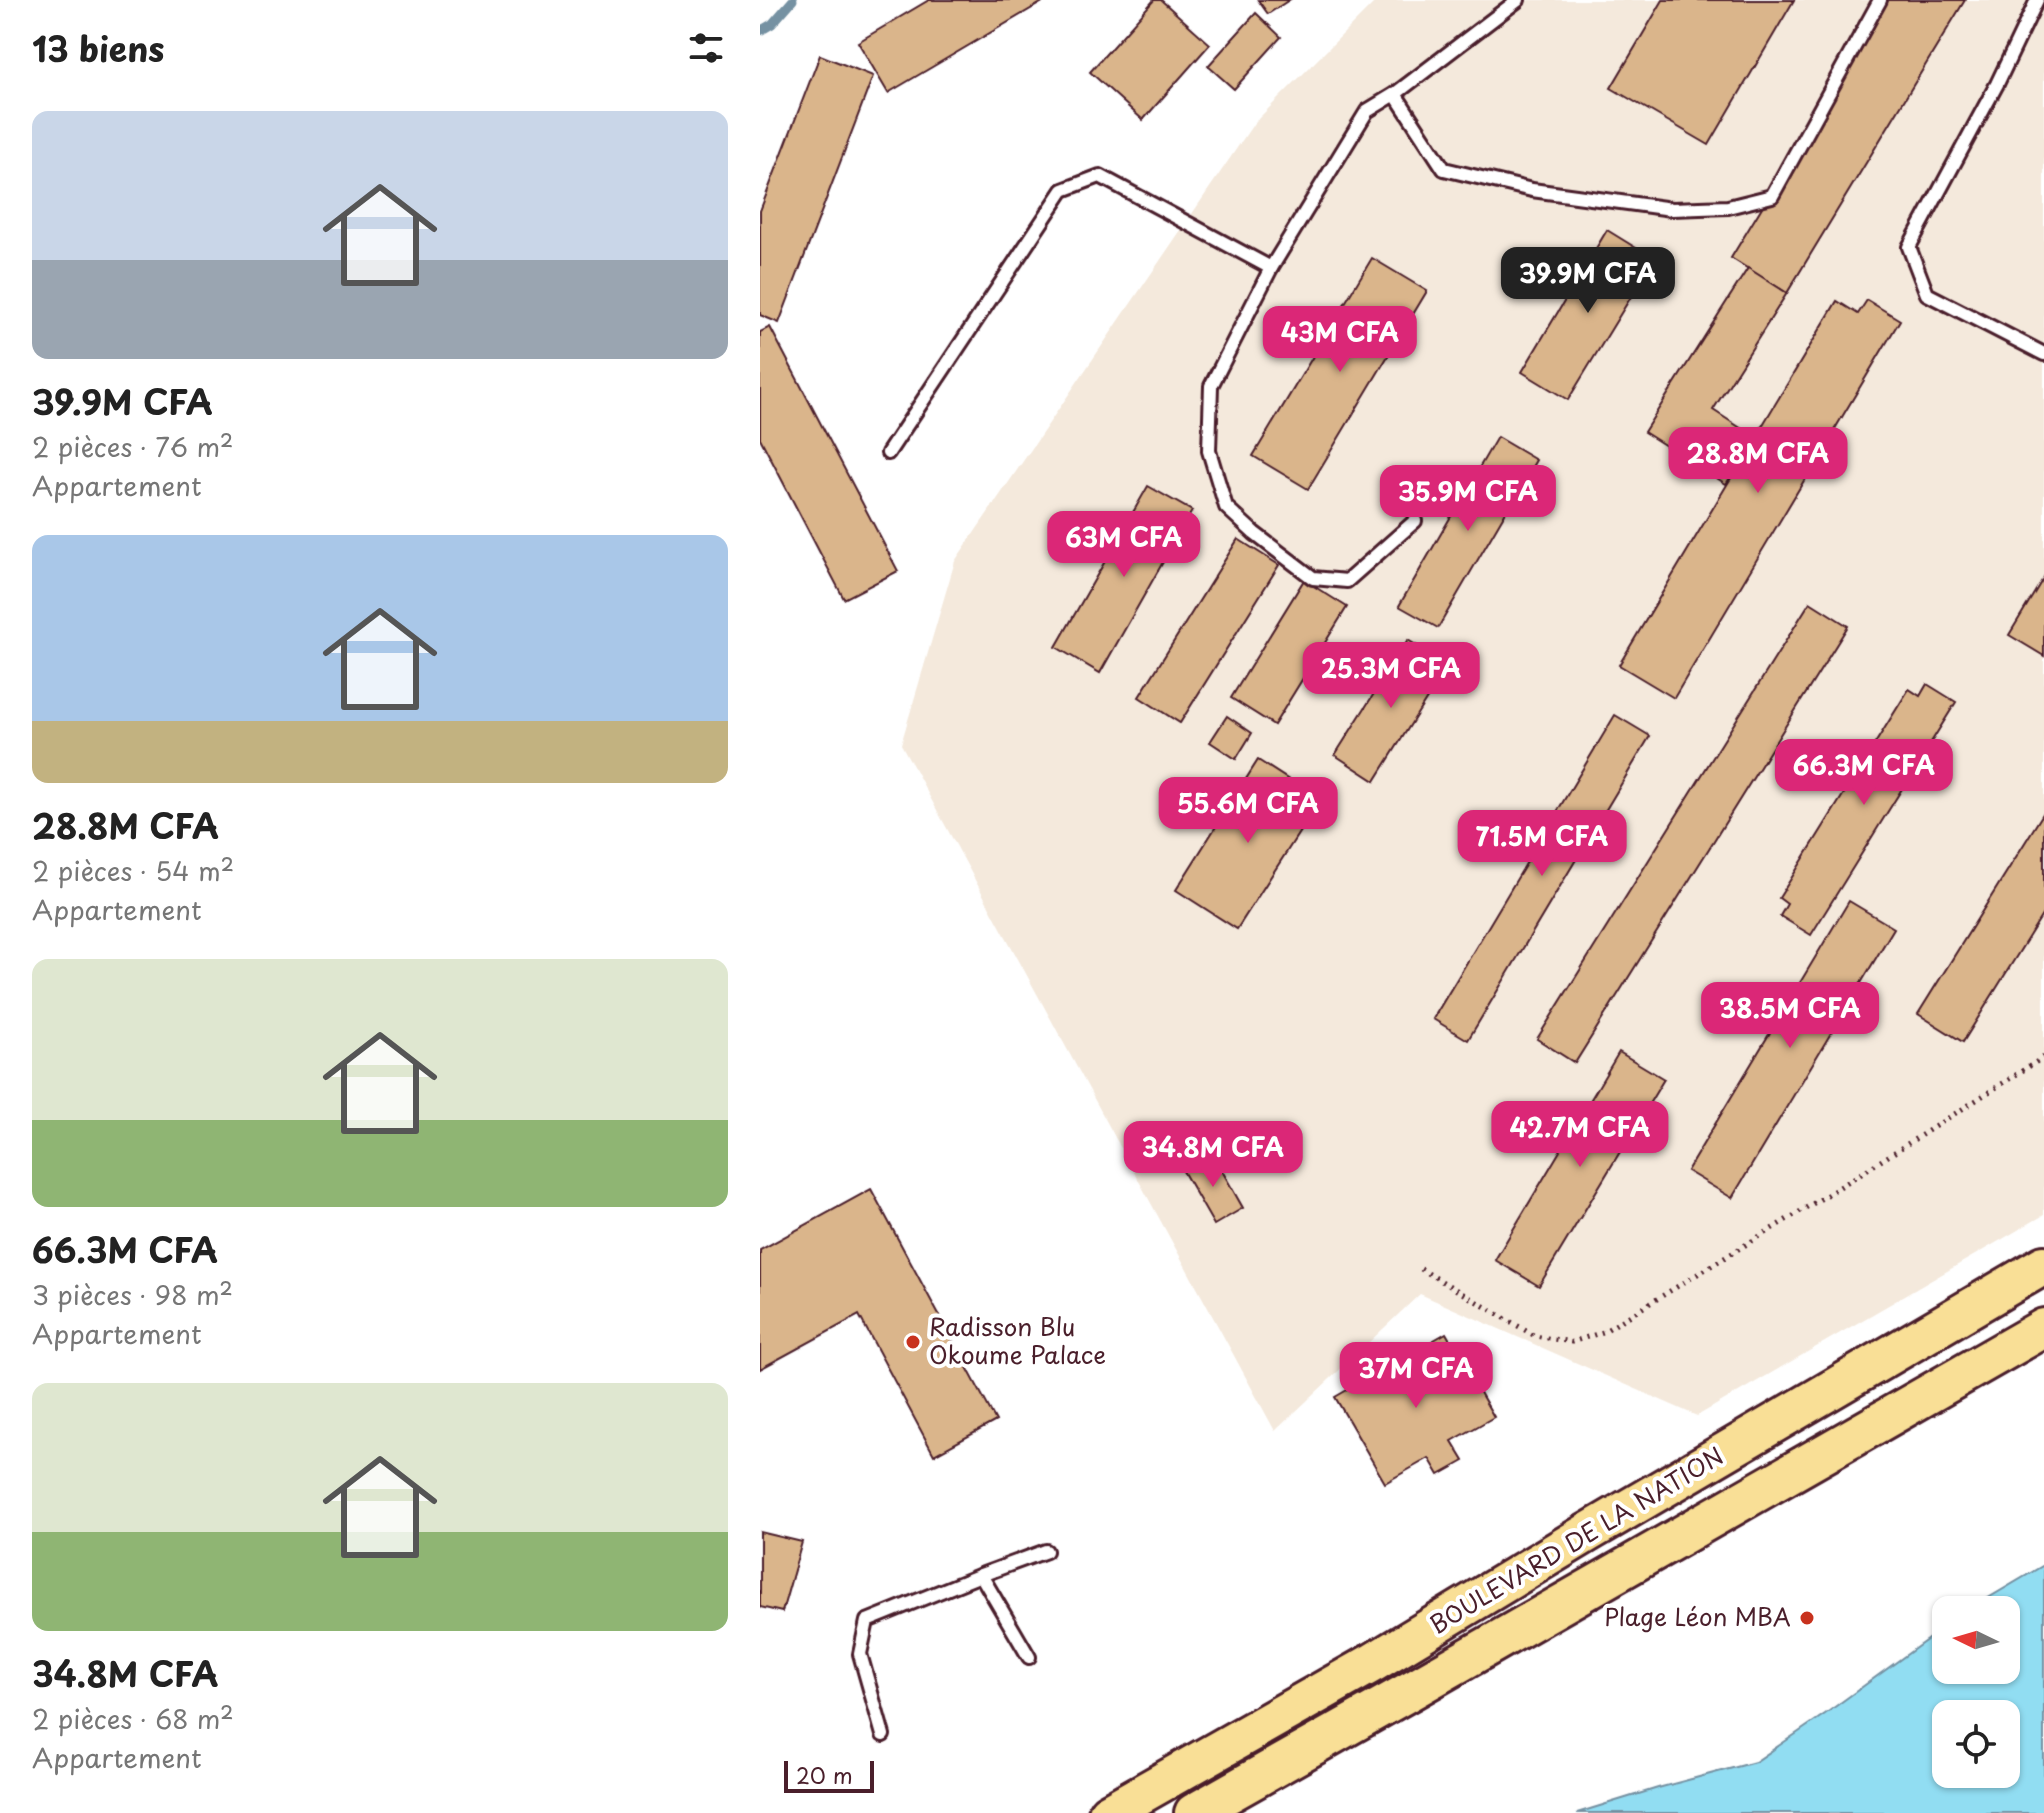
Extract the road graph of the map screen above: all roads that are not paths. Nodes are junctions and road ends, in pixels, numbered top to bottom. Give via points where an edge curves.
1 (1518, 0) edge
2 (1880, 0) edge
3 (2037, 0) edge
4 (1395, 94) junction
5 (1271, 268) junction
6 (2044, 354) edge
7 (888, 453) dead end
8 (1415, 521) dead end
9 (2044, 1265) edge
10 (2044, 1328) edge
11 (1046, 1551) dead end
12 (981, 1575) junction
13 (1029, 1657) dead end
14 (883, 1735) dead end
15 (1108, 1813) edge
16 (1194, 1813) edge

1 - 4 lane
2 - 4 lane via 1772,196 1728,207 1672,209 1532,190 1444,169
3 - 6 lane via 1909,247 1927,294
4 - 5 lane via 1367,111
5 - 7 lane via 1100,176 1063,190
5 - 8 lane via 1211,386 1209,451 1226,507 1313,578 1347,581
9 - 15 main road, BOULEVARD DE LA NATION via 1374,1662
10 - 16 main road, BOULEVARD DE LA NATION
11 - 12 lane
12 - 13 lane
12 - 14 lane via 867,1621 860,1654

